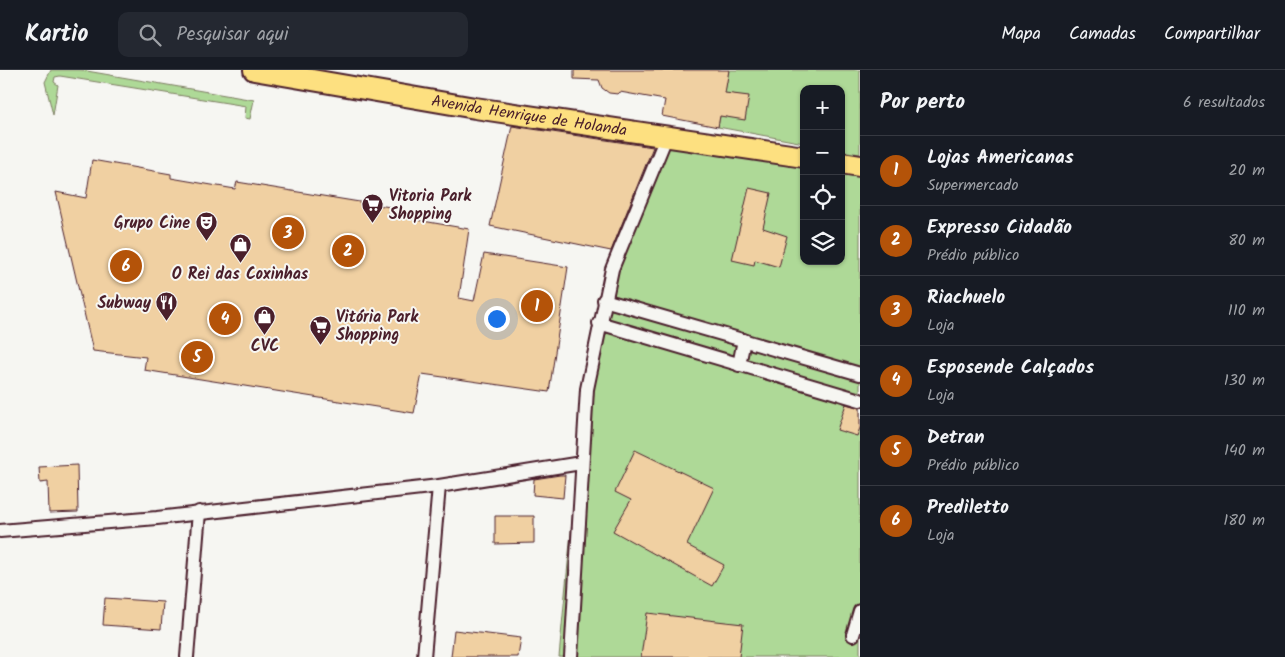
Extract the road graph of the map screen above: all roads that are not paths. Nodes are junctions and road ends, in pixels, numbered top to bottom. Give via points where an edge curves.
1 (254, 70) edge
2 (667, 135) junction
3 (800, 156) edge
4 (845, 164) edge
5 (860, 166) edge
6 (604, 300) junction
7 (600, 323) junction
8 (744, 340) junction
9 (739, 365) junction
10 (860, 374) edge
11 (860, 400) edge
12 (581, 463) junction
13 (439, 486) junction
14 (199, 512) junction
15 (0, 531) edge
16 (860, 611) edge
17 (853, 635) dead end
18 (188, 657) edge
19 (424, 657) edge
20 (571, 657) edge

1 - 2 main road, Avenida Henrique de Holanda via 475,108
2 - 3 main road, Avenida Henrique de Holanda
2 - 6 street via 612,269
4 - 5 main road
6 - 7 street
6 - 8 street
7 - 9 street
7 - 12 street via 587,388
8 - 9 street
8 - 10 street
9 - 11 street
12 - 13 street
12 - 20 street
13 - 14 street
13 - 19 street
14 - 15 street
14 - 18 street
16 - 17 street

